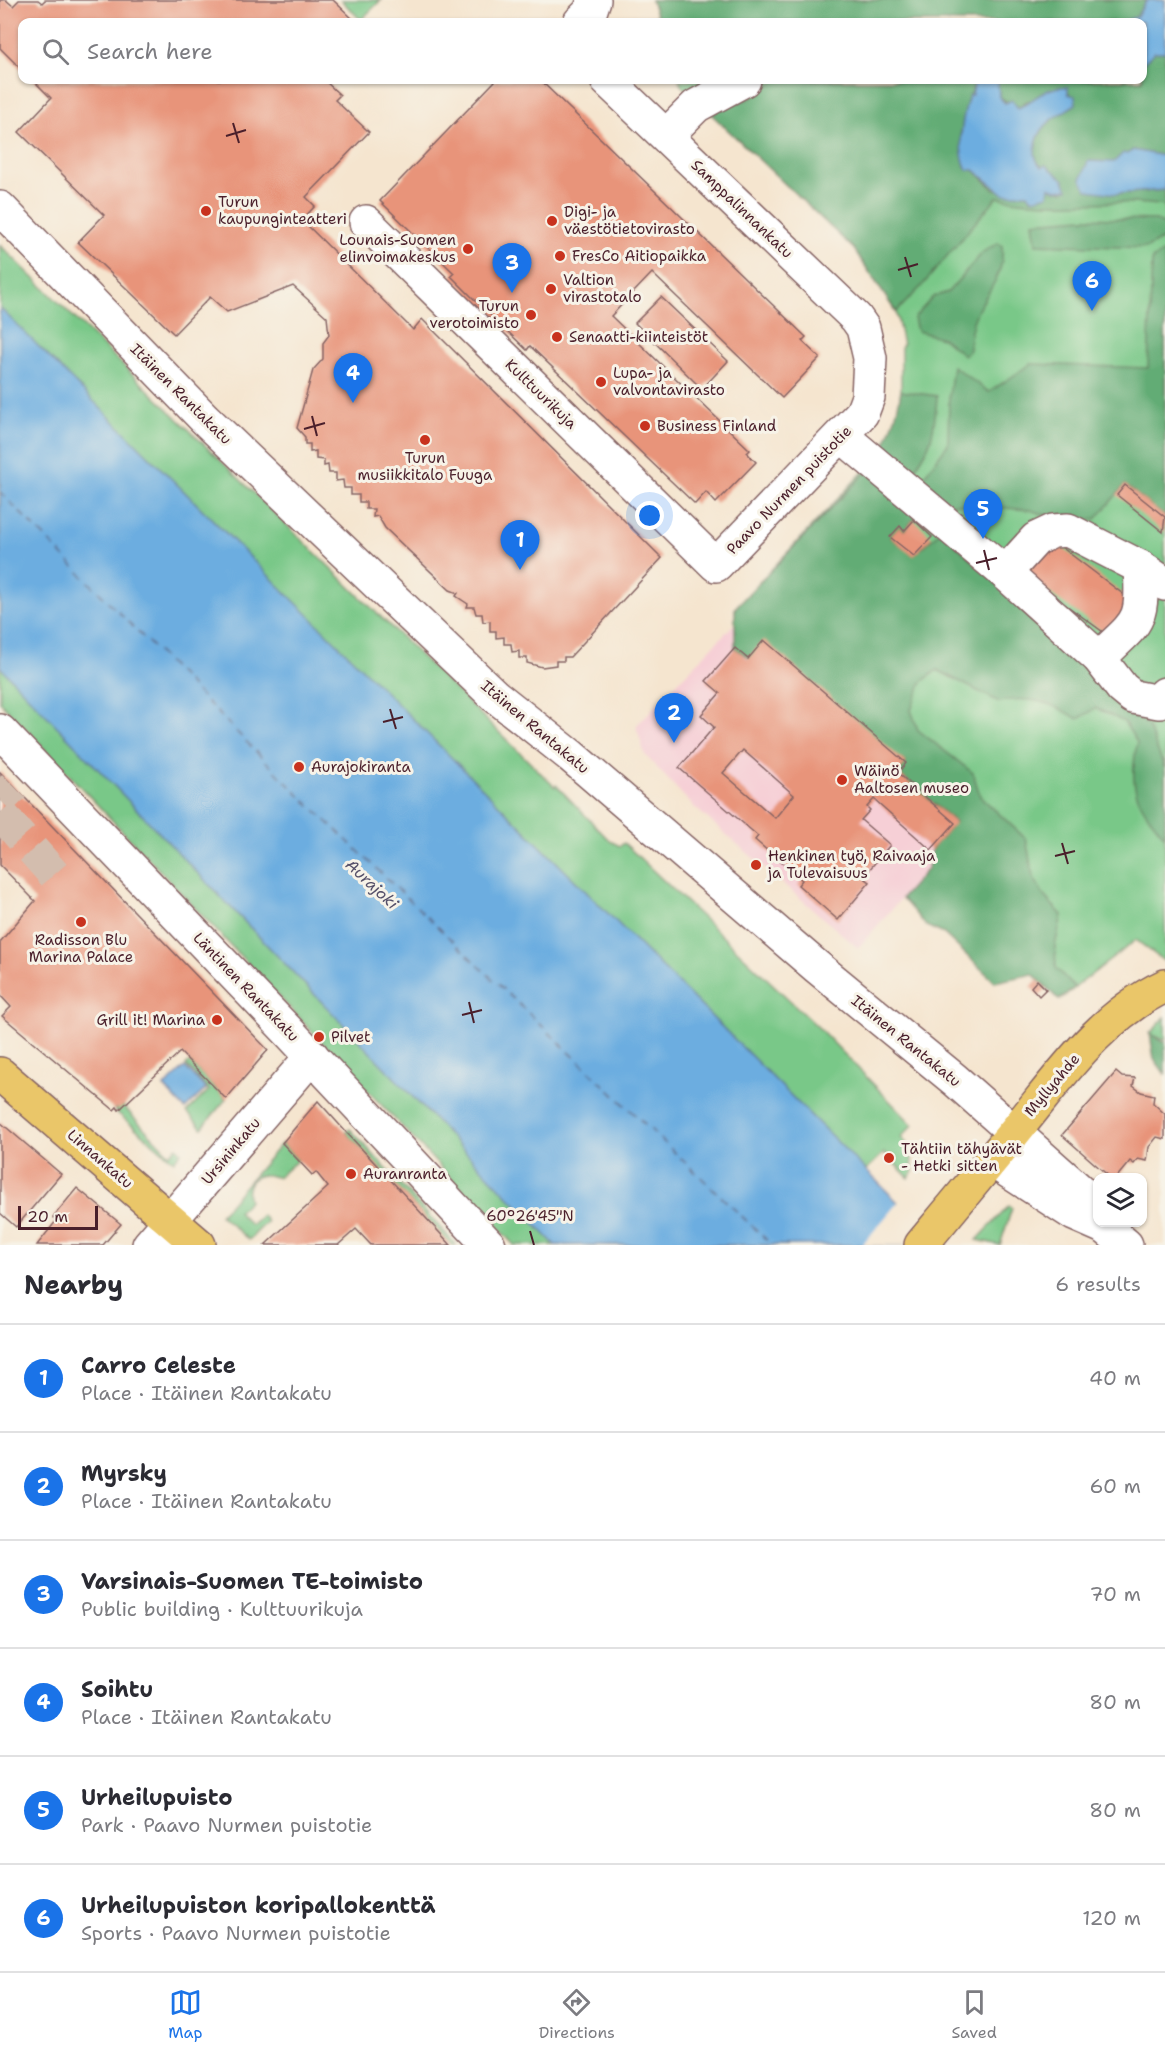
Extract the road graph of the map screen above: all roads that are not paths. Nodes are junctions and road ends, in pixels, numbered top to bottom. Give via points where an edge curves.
1 (594, 0) edge
2 (584, 18) edge
3 (611, 84) edge
4 (737, 84) edge
5 (666, 136) junction
6 (0, 208) edge
7 (366, 222) dead end
8 (868, 344) joint
9 (842, 436) junction
10 (716, 565) joint
11 (1005, 573) junction
12 (1153, 575) edge
13 (1099, 658) junction
14 (1165, 694) edge
15 (0, 731) edge
16 (1165, 986) edge
17 (312, 1056) junction
18 (0, 1074) edge
19 (1014, 1134) junction
20 (991, 1160) junction
21 (1093, 1206) edge
22 (170, 1220) junction
23 (1093, 1221) edge
24 (149, 1245) edge
25 (199, 1245) edge
26 (489, 1245) edge
27 (921, 1245) edge

1 - 2 street
3 - 5 street, Samppalinnankatu
4 - 5 street via 696,106
5 - 8 street, Samppalinnankatu via 856,318
6 - 19 street, Itäinen Rantakatu via 204,418 494,695 571,756
7 - 10 street, Kulttuurikuja
8 - 9 street, Paavo Nurmen puistotie via 867,398 862,413
9 - 10 street, Paavo Nurmen puistotie
9 - 11 street
11 - 12 street via 1036,539 1053,531 1068,530
11 - 13 street
12 - 13 street via 1132,627
13 - 14 street via 1133,697 1159,702
15 - 17 street, Läntinen Rantakatu via 24,776
16 - 19 main road, Myllyahde via 1151,992 1090,1041 1053,1081
17 - 22 street, Ursininkatu
17 - 26 street, Läntinen Rantakatu
18 - 22 main road, Linnankatu
19 - 20 main road, Myllyahde
19 - 21 street, Itäinen Rantakatu
20 - 23 street, Itäinen Rantakatu via 1074,1214
20 - 27 main road, Myllyahde
22 - 24 street, Ursininkatu
22 - 25 main road, Linnankatu

